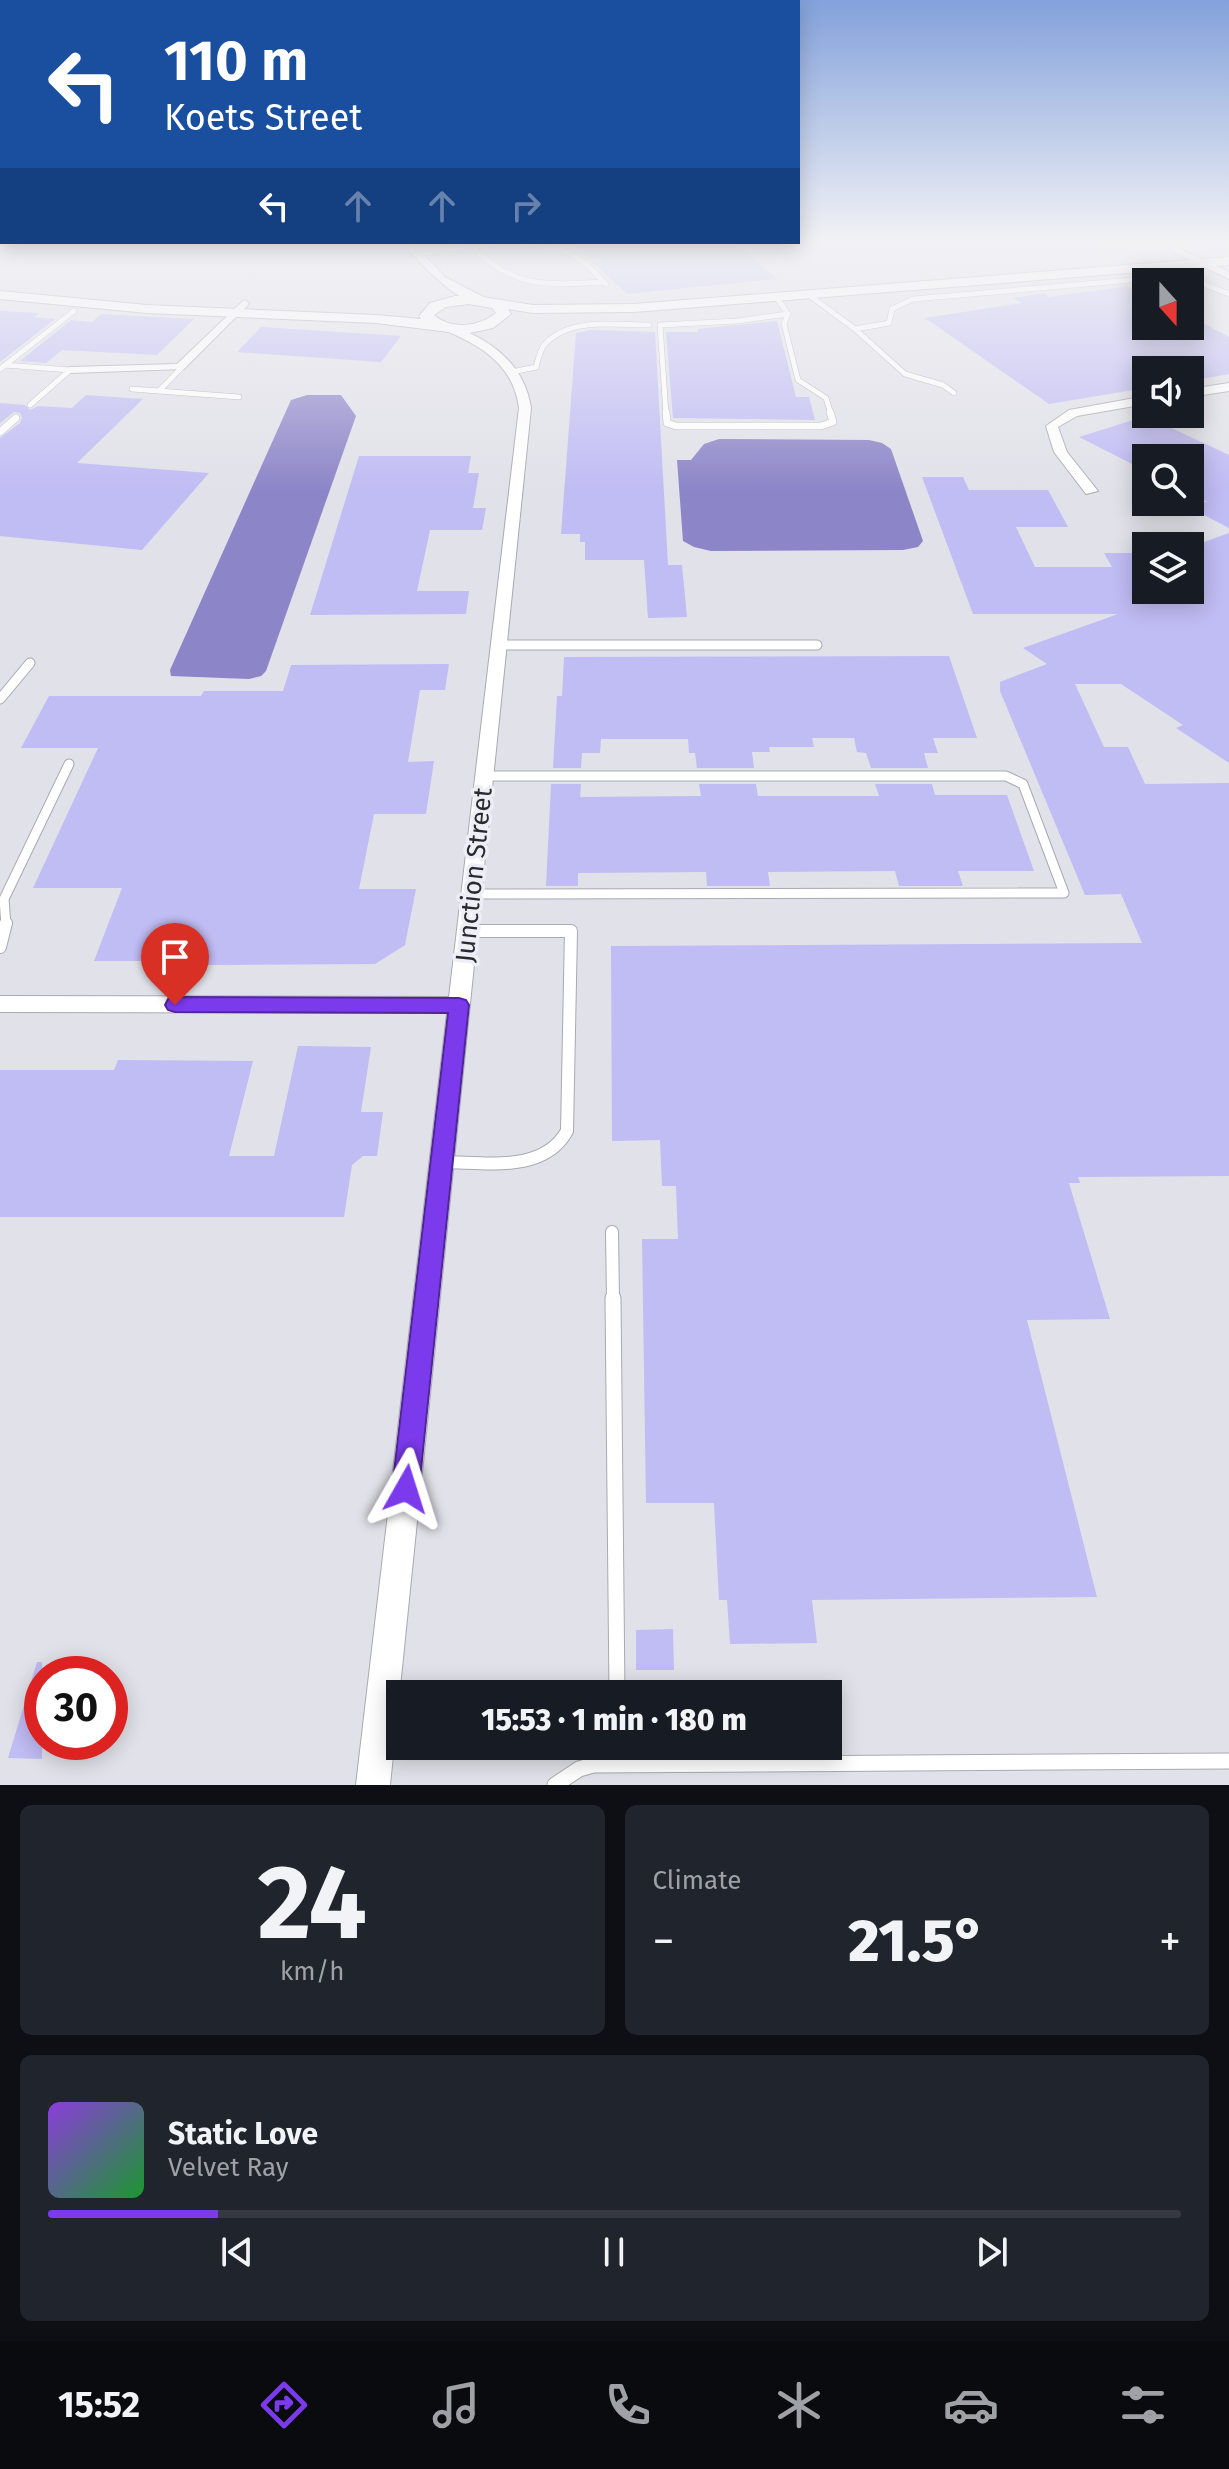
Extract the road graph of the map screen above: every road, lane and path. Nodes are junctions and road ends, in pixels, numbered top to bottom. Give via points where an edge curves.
1 (57, 324) edge
2 (224, 324) edge
3 (425, 324) edge
4 (438, 324) edge
5 (486, 324) edge
6 (496, 324) edge
7 (674, 324) edge
8 (784, 324) edge
9 (849, 324) edge
10 (882, 324) edge
11 (649, 325) dead end
12 (441, 326) junction
13 (855, 329) junction
14 (185, 364) junction
15 (505, 364) junction
16 (3, 367) edge
17 (70, 370) junction
18 (1229, 387) edge
19 (132, 389) dead end
20 (159, 391) junction
21 (1204, 391) edge
22 (954, 393) dead end
23 (239, 397) dead end
24 (1132, 402) edge
25 (30, 405) dead end
26 (16, 418) dead end
27 (0, 432) edge
28 (1091, 491) dead end
29 (499, 645) junction
30 (817, 645) dead end
31 (30, 663) dead end
32 (0, 699) edge
33 (69, 764) dead end
34 (485, 776) junction
35 (472, 894) junction
36 (468, 931) junction
37 (0, 947) edge
38 (0, 1004) edge
39 (459, 1005) junction
40 (442, 1162) junction
41 (612, 1232) dead end
42 (393, 1680) edge
43 (617, 1680) edge
44 (386, 1725) edge
45 (1229, 1761) edge
46 (373, 1785) edge
47 (555, 1785) edge

1 - 16 lane
2 - 14 street
3 - 12 street
4 - 12 street
5 - 12 street
6 - 15 street, Junction Street
7 - 8 lane via 660,325 667,423 833,422 826,398 798,380
9 - 13 lane
10 - 13 lane
11 - 15 lane via 569,328 543,345 536,367
12 - 15 street via 471,336
13 - 22 lane via 905,374
14 - 17 street
14 - 20 lane
15 - 29 street, Junction Street via 522,389 525,408
16 - 17 lane
17 - 25 lane
18 - 21 street
19 - 20 lane
20 - 23 lane
24 - 28 street via 1073,413 1052,426 1060,450
26 - 27 lane
29 - 30 lane
29 - 34 street, Junction Street
31 - 32 lane
33 - 37 lane via 4,899 8,927
34 - 35 street, Junction Street
34 - 35 lane via 1006,776 1023,784 1064,893
35 - 36 street, Junction Street
36 - 39 street, Junction Street
36 - 40 lane via 571,931 567,1131 556,1150 528,1161
38 - 39 street
39 - 40 street, Junction Street
40 - 42 street, Junction Street
41 - 43 lane
44 - 46 street, Junction Street
45 - 47 lane via 593,1765

